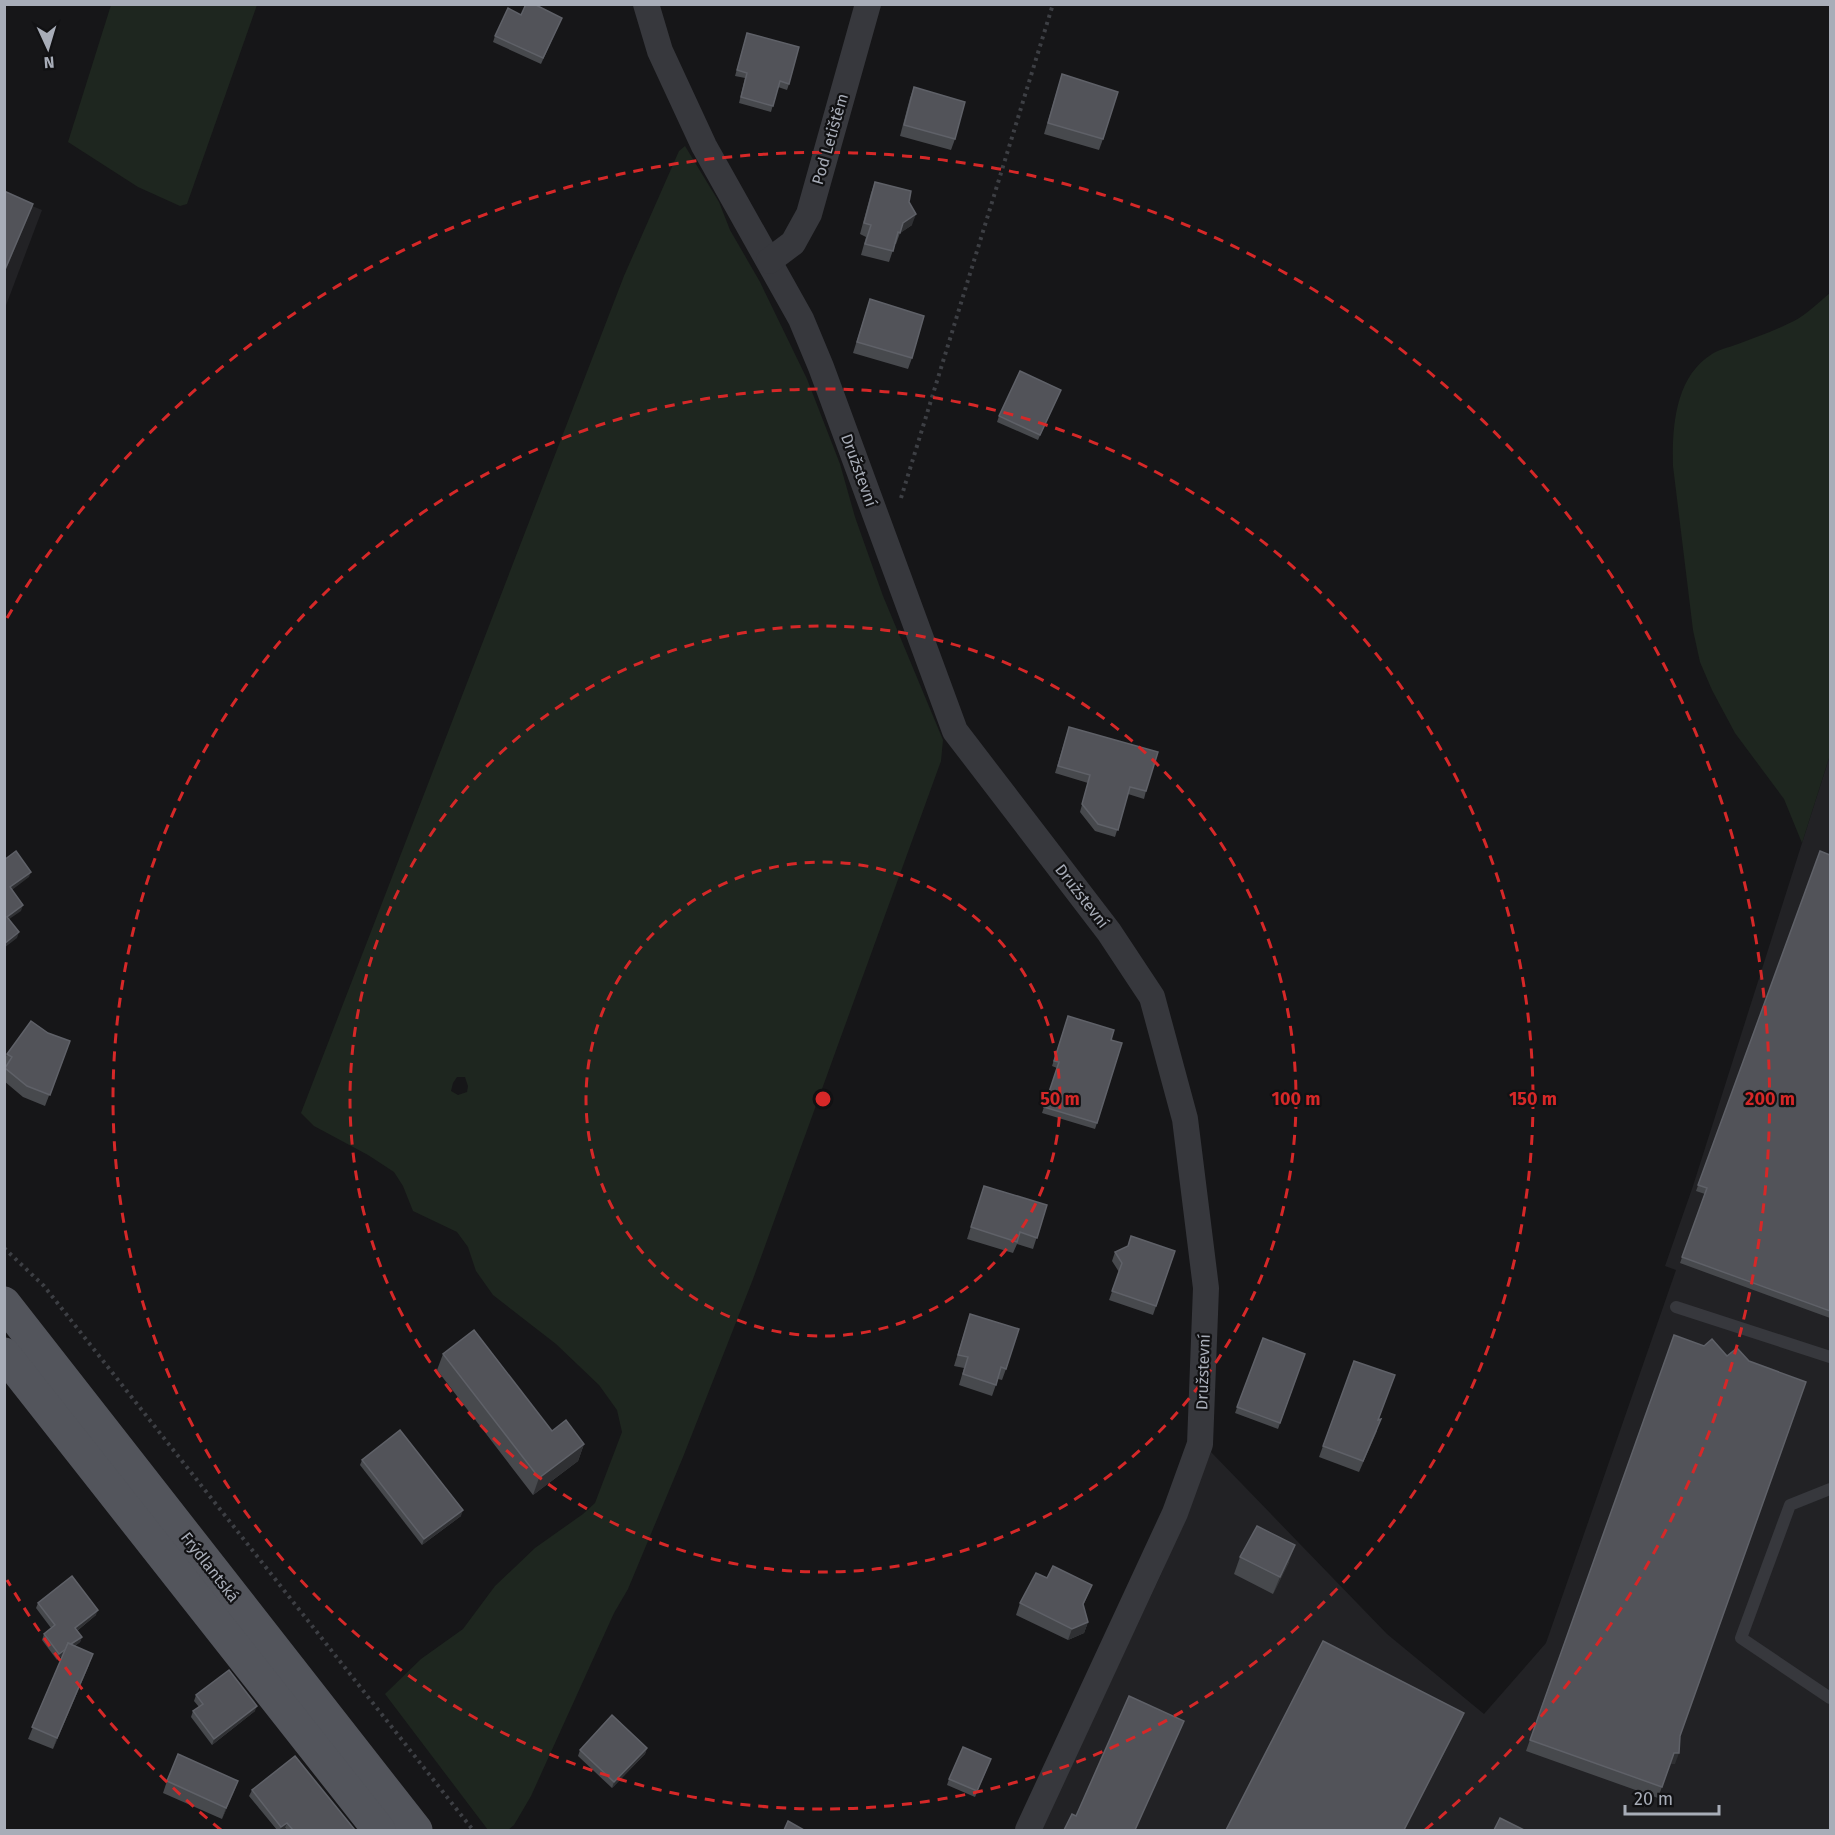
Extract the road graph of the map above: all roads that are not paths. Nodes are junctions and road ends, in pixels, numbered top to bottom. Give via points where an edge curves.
1 (646, 4) edge
2 (868, 4) edge
3 (769, 261) junction
4 (4, 1303) edge
5 (1676, 1307) dead end
6 (4, 1354) edge
7 (1830, 1357) edge
8 (1830, 1489) edge
9 (1830, 1698) edge
10 (379, 1830) edge
11 (416, 1830) edge
12 (1028, 1830) edge

1 - 3 street, Družstevní via 660,51 704,146
2 - 3 street, Pod Letištěm via 809,214 793,243
3 - 12 street, Družstevní via 801,319 821,367 955,731 1109,932 1152,997 1185,1119 1206,1288 1200,1444 1175,1513
4 - 11 main road, Frýdlantská
5 - 7 lane
6 - 10 main road, Frýdlantská
8 - 9 lane via 1790,1505 1741,1638

